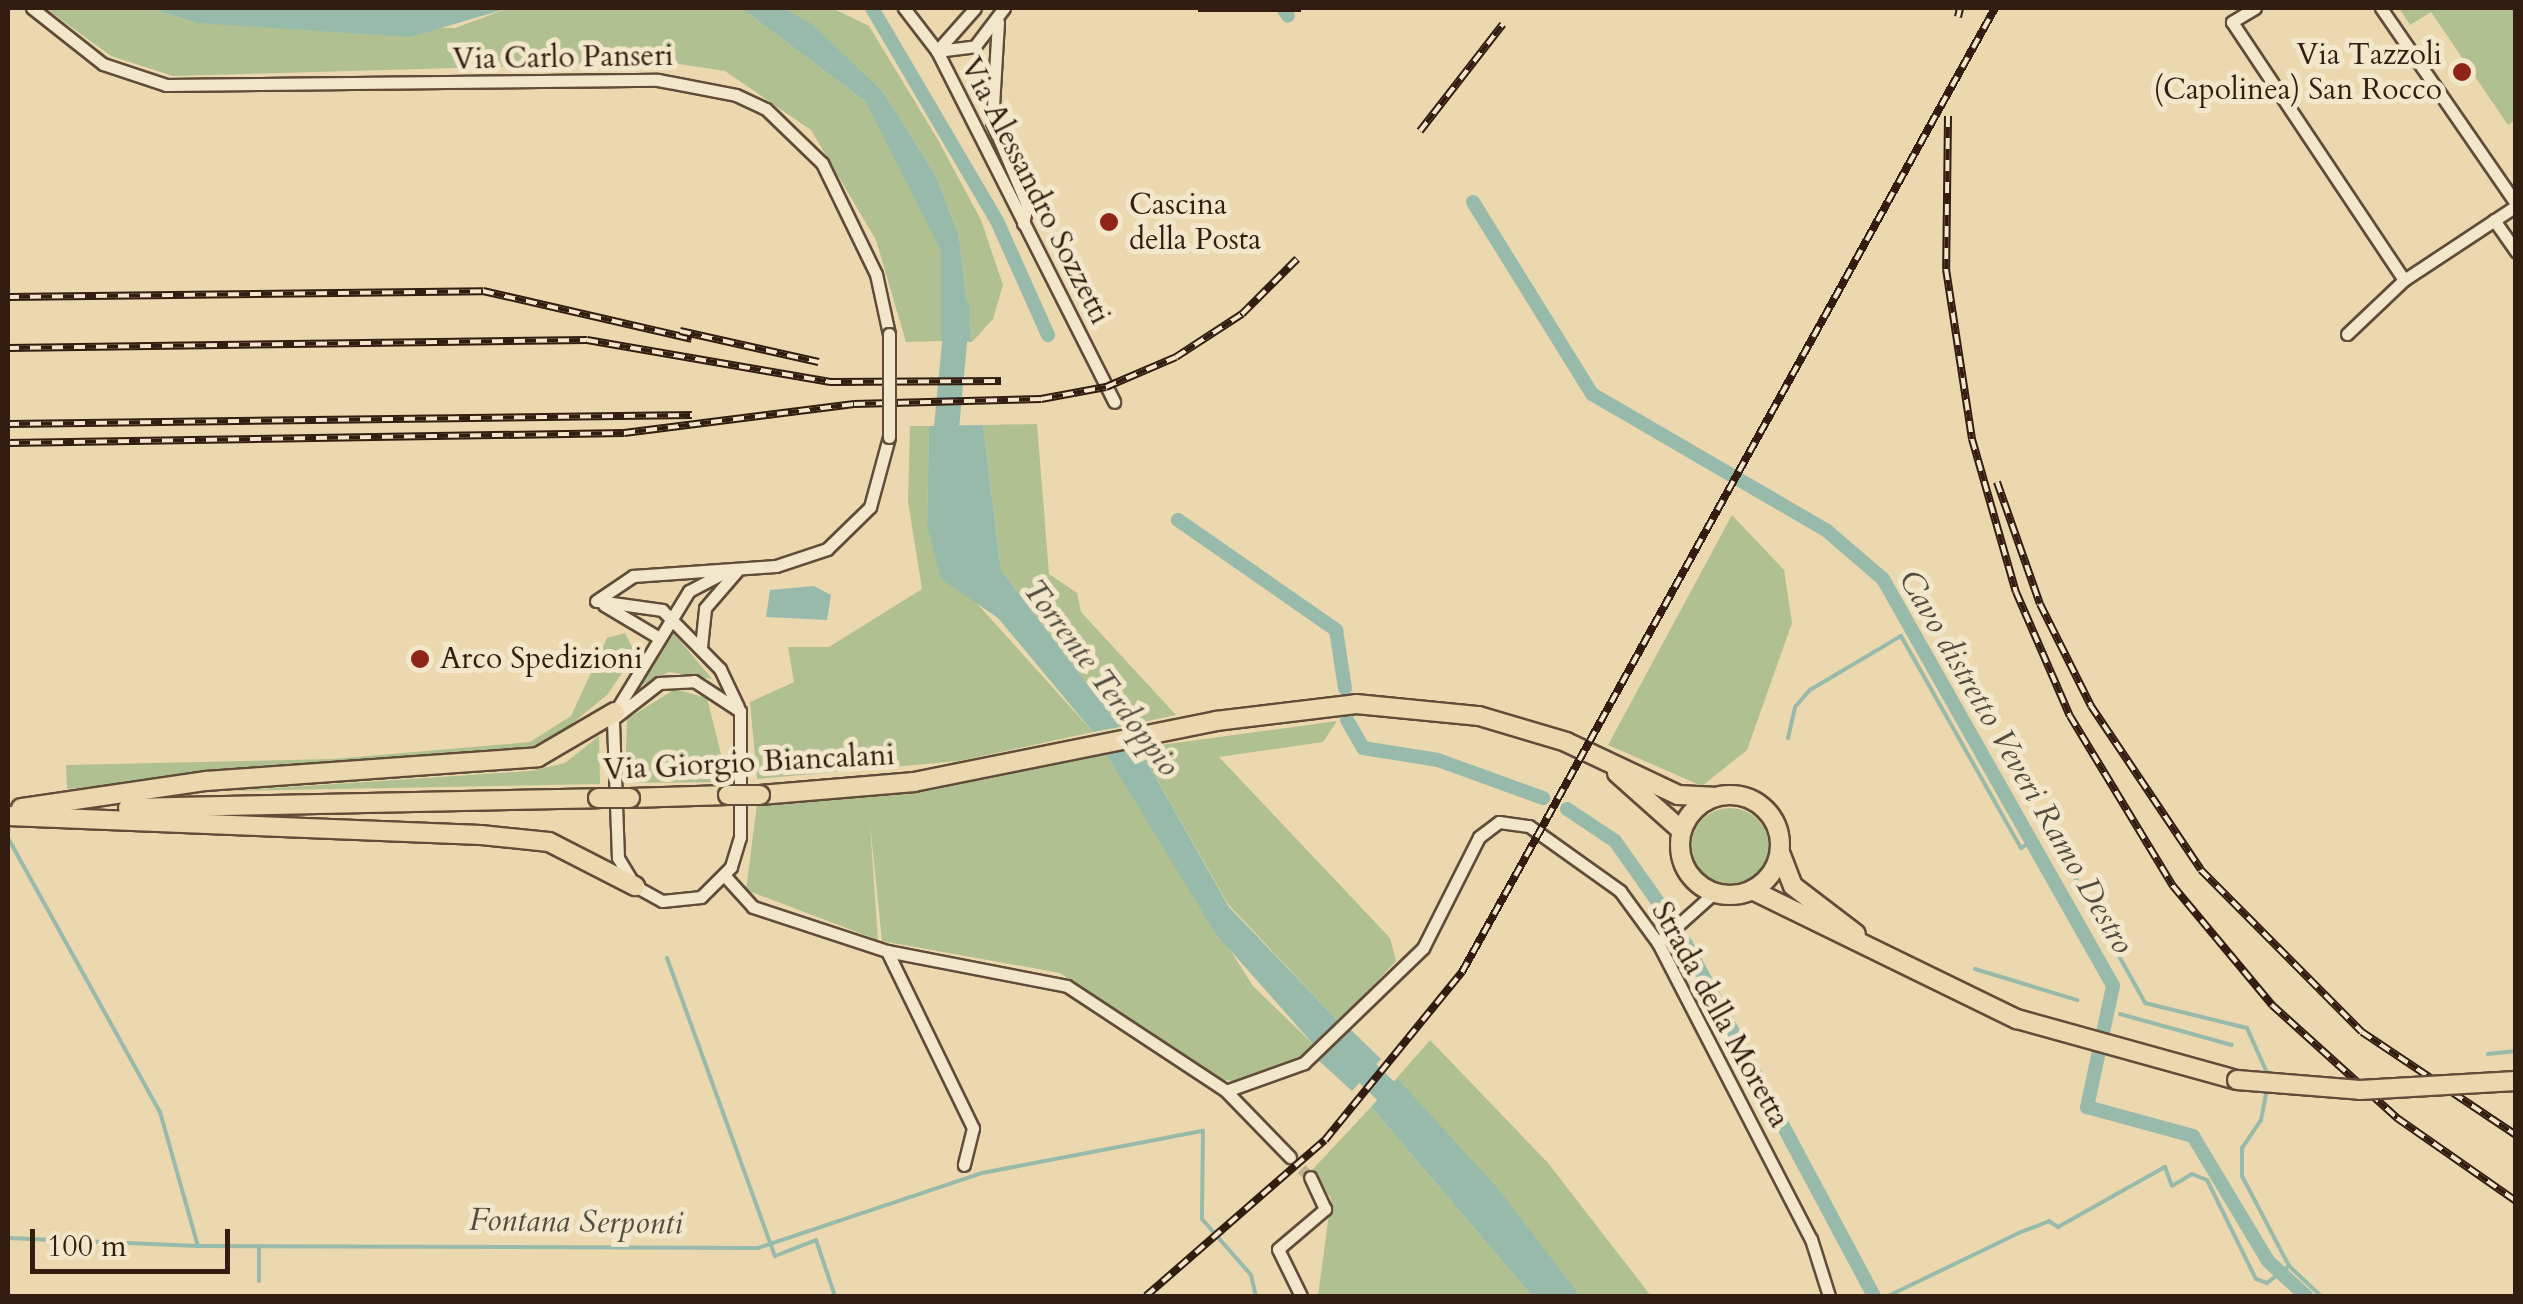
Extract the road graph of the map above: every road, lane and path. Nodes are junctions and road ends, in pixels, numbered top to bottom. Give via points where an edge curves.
1 (32, 8) edge
2 (904, 8) edge
3 (975, 8) edge
4 (1004, 8) edge
5 (2255, 8) edge
6 (2381, 8) edge
7 (998, 22) junction
8 (937, 51) junction
9 (2516, 205) edge
10 (2494, 220) junction
11 (1024, 224) junction
12 (2516, 252) edge
13 (2404, 280) junction
14 (2347, 334) dead end
15 (1114, 402) dead end
16 (744, 567) junction
17 (596, 602) junction
18 (670, 616) junction
19 (656, 636) junction
20 (701, 647) junction
21 (740, 711) junction
22 (615, 712) junction
23 (1598, 757) junction
24 (1713, 796) junction
25 (8, 813) edge
26 (1681, 830) junction
27 (1780, 850) junction
28 (724, 875) junction
29 (635, 886) junction
30 (1752, 890) junction
31 (1714, 893) junction
32 (1658, 943) junction
33 (887, 951) junction
34 (1880, 953) junction
35 (2516, 1081) edge
36 (1226, 1091) junction
37 (1290, 1157) tunnel mouth
38 (964, 1164) dead end
39 (1310, 1177) tunnel mouth
40 (1302, 1296) edge
41 (1829, 1296) edge

1 - 16 street, Via Carlo Panseri, bridge via 103,64 166,85 658,80 736,94 780,120 822,163 876,274 889,334 889,436 883,484 855,528 814,555
2 - 8 street, Via Alessandro Sozzetti
3 - 8 street
4 - 7 street
5 - 13 street via 2232,22
6 - 9 street
7 - 8 street via 975,46
7 - 11 street via 992,122 1027,205
8 - 11 street, Via Alessandro Sozzetti
9 - 10 street
10 - 12 street
10 - 13 street
11 - 15 street, Via Alessandro Sozzetti
13 - 14 street
16 - 17 street, Via Carlo Panseri via 633,576
16 - 18 street, Via Carlo Panseri via 704,577
16 - 20 street via 704,608
17 - 18 street via 644,602
17 - 19 street
18 - 19 street, Via Carlo Panseri
18 - 20 street
19 - 22 street, Via Carlo Panseri
20 - 21 street
21 - 22 street via 721,692 678,679
21 - 28 street via 740,836
22 - 25 main road via 538,757 206,781
22 - 29 street via 615,845
23 - 24 main road, Via Giorgio Biancalani via 1678,795
23 - 25 main road, Via Giorgio Biancalani, bridge via 1525,728 1415,706 1216,721 968,773 760,795
23 - 26 main road
24 - 26 main road
24 - 27 main road via 1762,805
25 - 29 main road via 549,842
26 - 31 main road via 1689,875
27 - 30 main road
27 - 34 main road via 1794,886
28 - 29 street via 682,902
28 - 33 street via 753,907
30 - 31 main road
30 - 34 main road
31 - 32 street
32 - 36 street, Strada della Moretta via 1620,891 1576,854 1529,826 1499,822 1478,836 1422,948 1348,1022 1304,1063
32 - 41 street, Strada della Moretta via 1811,1240
33 - 36 street via 1067,986
33 - 38 street via 973,1128
34 - 35 main road, bridge via 2098,1048 2237,1080 2360,1090
36 - 37 street
39 - 40 street via 1325,1209 1278,1249

